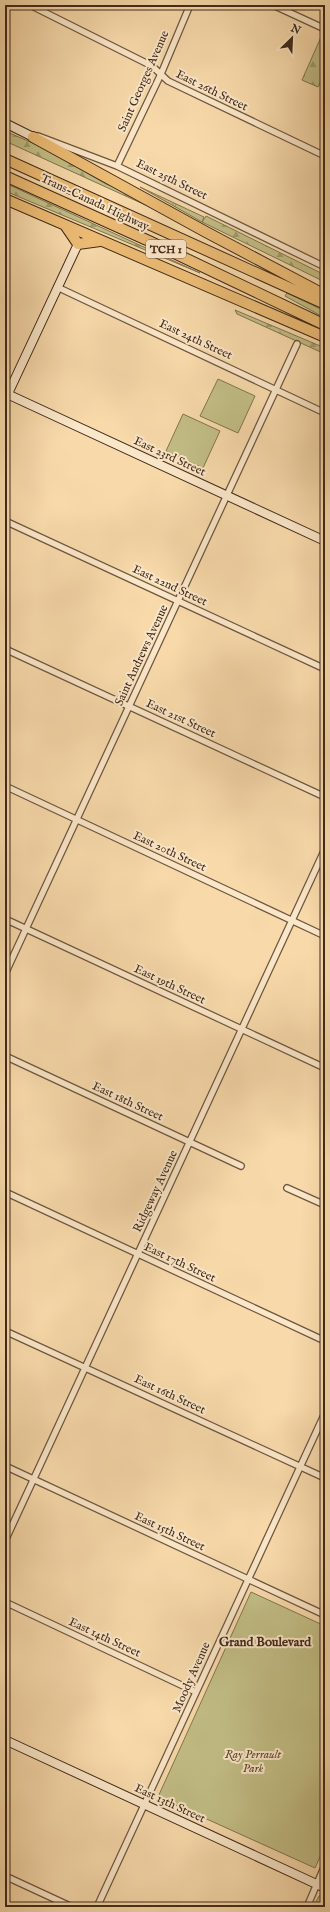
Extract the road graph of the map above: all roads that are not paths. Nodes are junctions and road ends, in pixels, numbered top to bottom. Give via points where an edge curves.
1 (30, 5) edge
2 (190, 5) edge
3 (273, 5) edge
4 (325, 29) edge
5 (161, 74) junction
6 (5, 123) edge
7 (33, 137) junction
8 (325, 156) edge
9 (5, 159) edge
10 (117, 166) junction
11 (5, 176) edge
12 (5, 199) edge
13 (65, 225) junction
14 (102, 241) junction
15 (78, 244) junction
16 (325, 267) edge
17 (57, 287) junction
18 (325, 294) edge
19 (325, 304) edge
20 (325, 326) edge
21 (325, 337) edge
22 (297, 344) dead end
23 (277, 390) junction
24 (6, 396) edge
25 (325, 413) edge
26 (227, 496) junction
27 (5, 520) edge
28 (325, 541) edge
29 (178, 601) junction
30 (5, 649) edge
31 (325, 669) edge
32 (130, 707) junction
33 (5, 786) edge
34 (325, 797) edge
35 (77, 819) junction
36 (325, 849) edge
37 (5, 919) edge
38 (292, 920) junction
39 (26, 929) junction
40 (325, 936) edge
41 (5, 974) edge
42 (241, 1029) junction
43 (5, 1056) edge
44 (325, 1068) edge
45 (189, 1142) junction
46 (241, 1166) dead end
47 (288, 1188) dead end
48 (5, 1192) edge
49 (325, 1205) edge
50 (138, 1254) junction
51 (5, 1331) edge
52 (325, 1341) edge
53 (86, 1367) junction
54 (325, 1413) edge
55 (5, 1466) edge
56 (301, 1467) junction
57 (325, 1478) edge
58 (34, 1479) junction
59 (5, 1541) edge
60 (248, 1580) junction
61 (5, 1602) edge
62 (325, 1615) edge
63 (196, 1692) junction
64 (5, 1740) edge
65 (144, 1804) junction
66 (325, 1865) edge
67 (5, 1876) edge
68 (317, 1884) junction
69 (325, 1888) edge
70 (72, 1907) edge
71 (97, 1907) edge
72 (307, 1907) edge

1 - 5 street, East 26th Street via 152,66
2 - 5 street, Saint Georges Avenue
3 - 4 street
5 - 8 street, East 26th Street via 168,81
5 - 10 street, Saint Georges Avenue
6 - 7 street, East 25th Street
7 - 10 street, East 25th Street via 41,136
7 - 18 highway
9 - 19 highway, Trans-Canada Highway / TCH 1
10 - 16 street, East 25th Street
11 - 20 highway, Trans-Canada Highway / TCH 1 via 149,241
12 - 13 highway
13 - 14 highway
13 - 15 highway
14 - 15 highway
14 - 21 highway
15 - 17 street
17 - 23 street, East 24th Street
17 - 24 street
22 - 23 street, Saint Andrews Avenue
23 - 25 street, East 24th Street
23 - 26 street, Saint Andrews Avenue
24 - 26 street, East 23rd Street
26 - 28 street, East 23rd Street
26 - 29 street, Saint Andrews Avenue
27 - 29 street, East 22nd Street
29 - 31 street, East 22nd Street
29 - 32 street, Saint Andrews Avenue
30 - 32 street, East 21st Street
32 - 34 street, East 21st Street
32 - 35 street, Saint Andrews Avenue
33 - 35 street, East 20th Street
35 - 38 street, East 20th Street
35 - 39 street, Saint Andrews Avenue
36 - 38 street, Ridgeway Avenue
37 - 39 street, East 19th Street
38 - 40 street, East 20th Street
38 - 42 street, Ridgeway Avenue
39 - 41 street, Saint Andrews Avenue
39 - 42 street, East 19th Street
42 - 44 street, East 19th Street
42 - 45 street, Ridgeway Avenue
43 - 45 street, East 18th Street
45 - 46 street, East 18th Street
45 - 50 street, Ridgeway Avenue
47 - 49 street
48 - 50 street, East 17th Street
50 - 52 street, East 17th Street
50 - 53 street, Ridgeway Avenue
51 - 53 street, East 16th Street
53 - 56 street, East 16th Street
53 - 58 street, Ridgeway Avenue
54 - 56 street, Moody Avenue
55 - 58 street, East 15th Street
56 - 57 street, East 16th Street
56 - 60 street, Moody Avenue
58 - 59 street, Ridgeway Avenue
58 - 60 street, East 15th Street
60 - 62 street, East 15th Street
60 - 63 street, Moody Avenue
61 - 63 street, East 14th Street
63 - 65 street, Moody Avenue
64 - 65 street, East 13th Street
65 - 68 street, East 13th Street
65 - 71 street, Moody Avenue
66 - 68 street
67 - 70 street
68 - 69 street, East 13th Street
68 - 72 street

